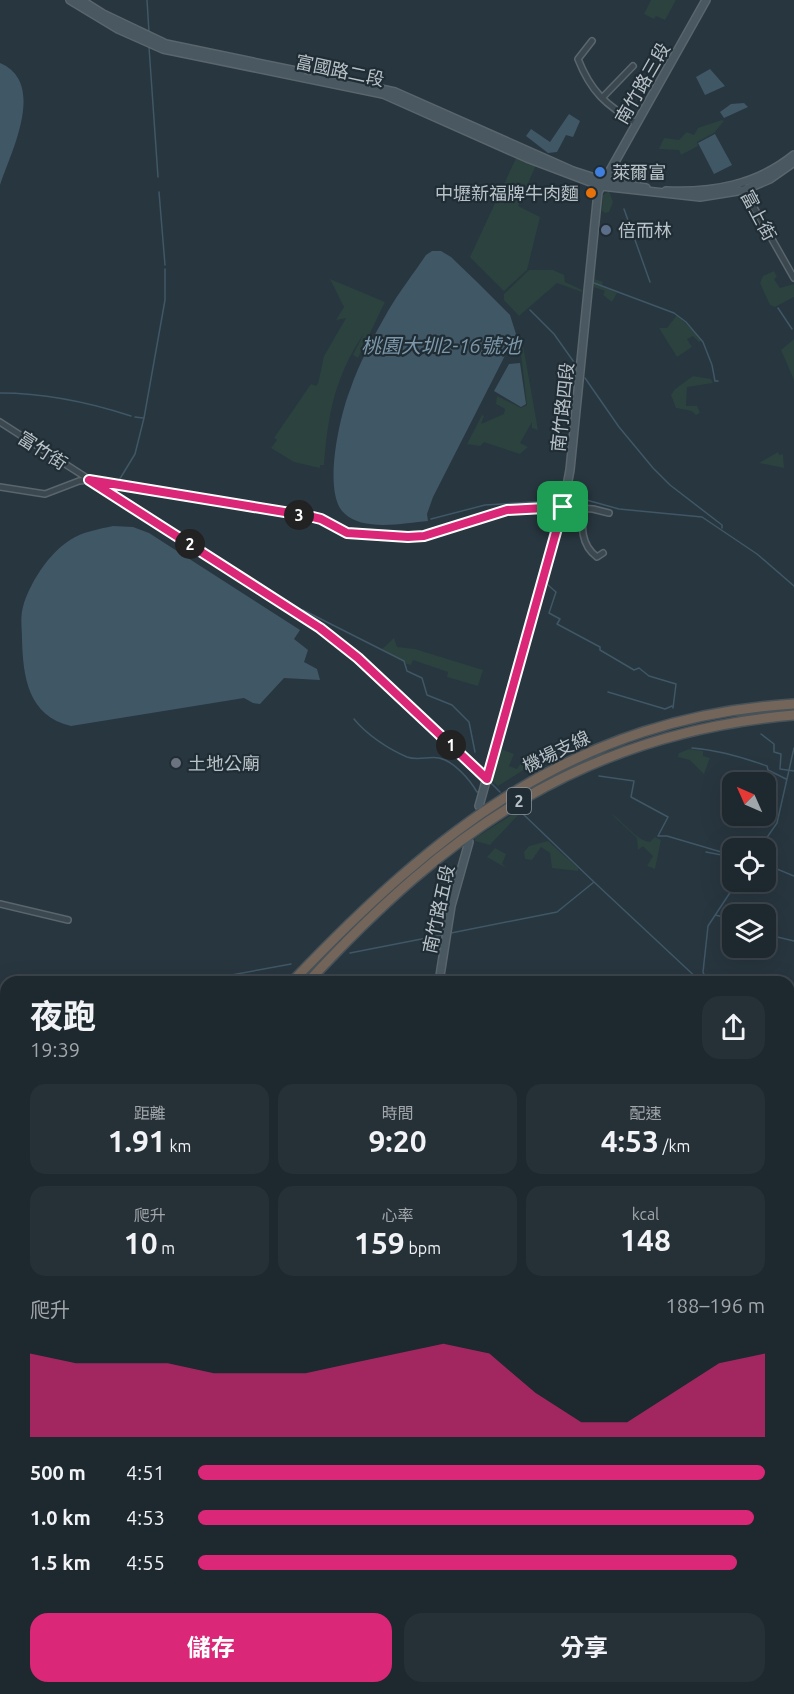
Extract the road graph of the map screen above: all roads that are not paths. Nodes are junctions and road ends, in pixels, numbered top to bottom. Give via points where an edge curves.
1 (70, 0) edge
2 (81, 0) edge
3 (706, 0) edge
4 (592, 41) dead end
5 (633, 66) dead end
6 (602, 98) junction
7 (636, 123) junction
8 (794, 155) edge
9 (794, 162) edge
10 (602, 183) junction
11 (743, 187) junction
12 (794, 278) edge
13 (0, 422) edge
14 (89, 480) junction
15 (0, 487) edge
16 (563, 507) junction
17 (584, 508) junction
18 (609, 513) dead end
19 (603, 553) dead end
20 (794, 698) edge
21 (794, 704) edge
22 (739, 709) junction
23 (794, 716) edge
24 (487, 779) junction
25 (479, 806) dead end
26 (469, 842) dead end
27 (0, 904) edge
28 (68, 920) dead end
29 (298, 976) edge
30 (314, 976) edge
31 (440, 976) edge

1 - 10 street, 富國路二段 via 118,29 163,49 383,94 527,158
2 - 10 street, 富國路二段 via 166,44 395,92
3 - 7 street, 南竹路三段
4 - 6 street via 578,59 587,83
5 - 6 street
6 - 7 street
7 - 10 street, 南竹路三段
8 - 11 street
9 - 11 street via 770,179
10 - 11 street via 700,192
10 - 16 street, 南竹路四段
11 - 12 street, 富上街
13 - 14 street, 富竹街
14 - 15 street via 45,494
14 - 16 street via 309,516 347,533 408,537 424,536 507,510
14 - 24 street, 富竹街 via 320,628 358,658
16 - 17 street
16 - 24 street, 南竹路四段
17 - 18 street
17 - 19 street via 581,528 586,544 597,558
20 - 22 highway
21 - 22 highway, 機場支線 / 2
22 - 29 highway, 機場支線 / 2 via 676,722 603,746 506,795 401,875
23 - 30 highway, 機場支線 / 2 via 709,726 657,740 543,786 465,836 364,924
24 - 25 street, 南竹路四段
26 - 31 street, 南竹路五段 via 451,906
27 - 28 street

